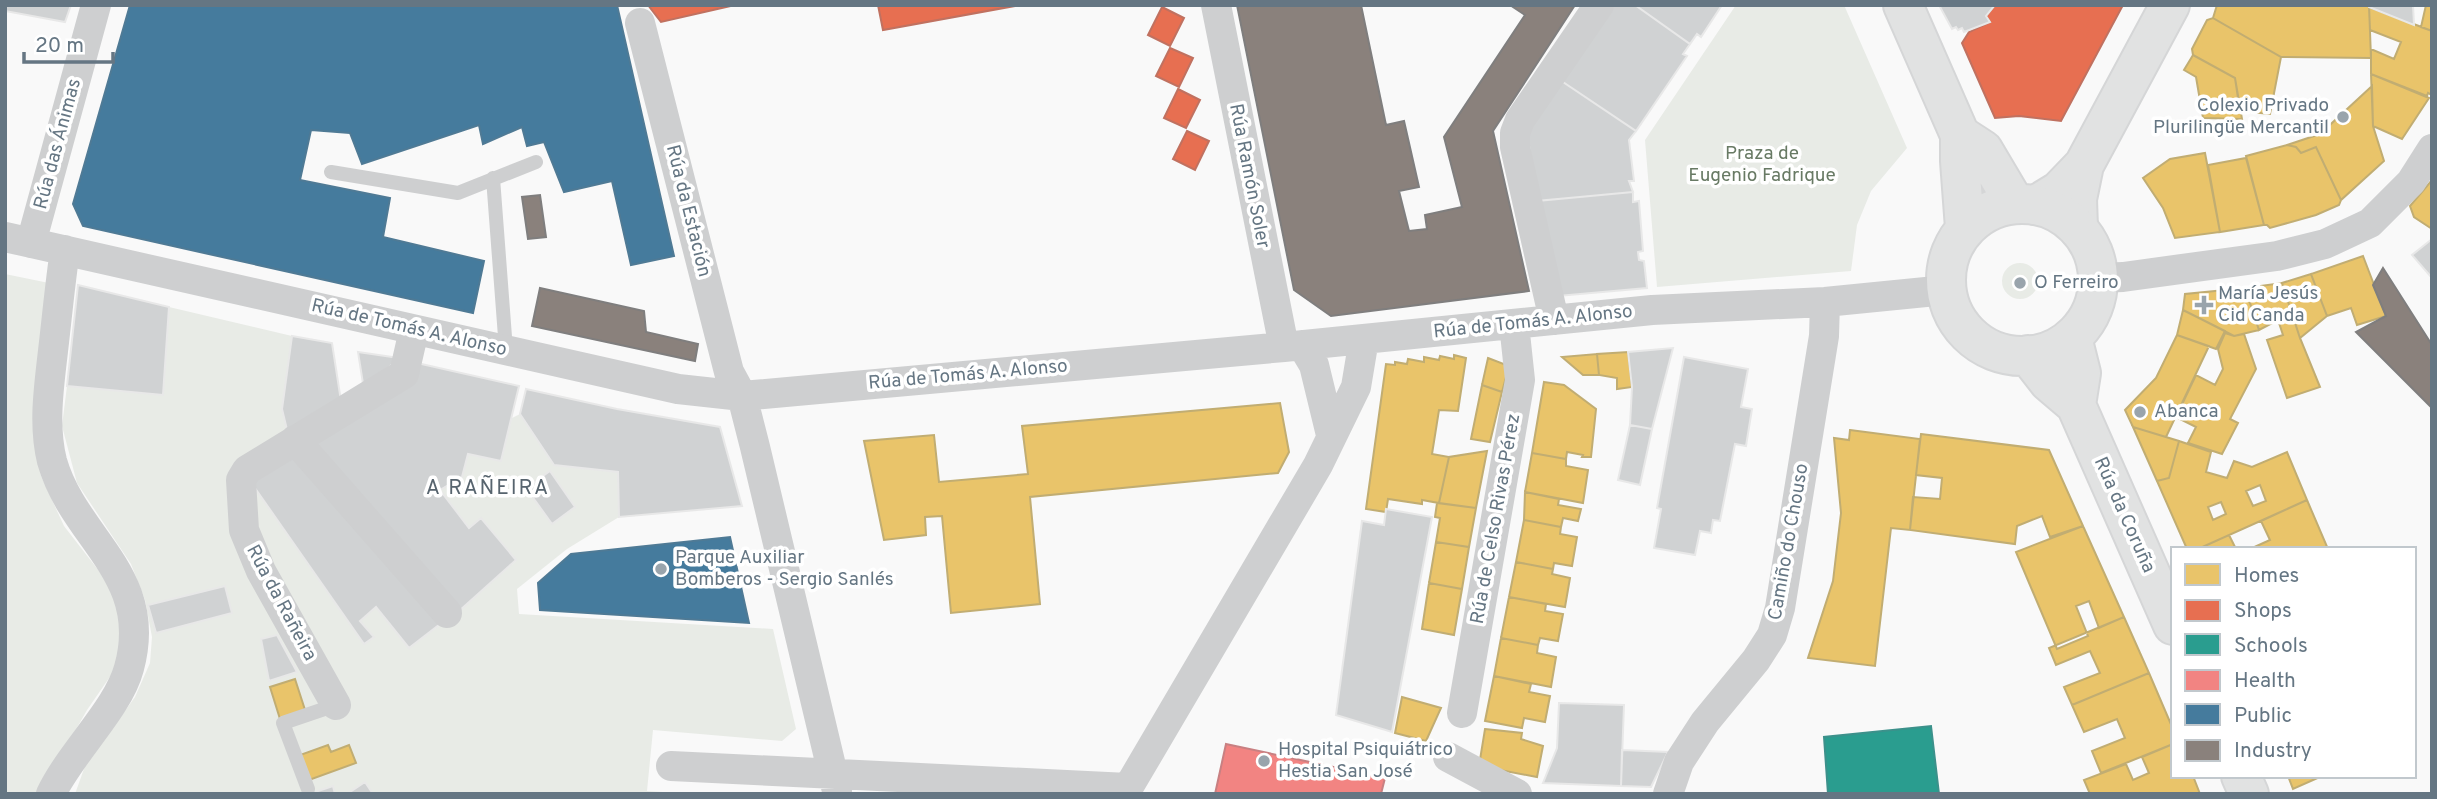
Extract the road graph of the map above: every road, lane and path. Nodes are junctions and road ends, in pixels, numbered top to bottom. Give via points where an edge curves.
1 (96, 5) edge
2 (1216, 5) edge
3 (1599, 5) edge
4 (1903, 5) edge
5 (2170, 5) edge
6 (637, 19) dead end
7 (1960, 135) junction
8 (2432, 149) edge
9 (536, 162) dead end
10 (2084, 165) junction
11 (331, 172) dead end
12 (493, 178) junction
13 (2026, 205) junction
14 (1965, 228) junction
15 (2078, 229) junction
16 (18, 240) edge
17 (65, 250) junction
18 (2098, 278) junction
19 (1946, 290) junction
20 (1825, 302) junction
21 (1554, 320) junction
22 (1514, 324) junction
23 (414, 330) junction
24 (2072, 337) junction
25 (1364, 339) junction
26 (1293, 346) junction
27 (506, 350) junction
28 (2028, 355) junction
29 (742, 396) junction
30 (2076, 405) junction
31 (1331, 435) junction
32 (295, 440) junction
33 (447, 613) dead end
34 (2171, 620) edge
35 (336, 705) joint
36 (1462, 713) dead end
37 (1448, 757) dead end
38 (671, 766) dead end
39 (2242, 778) edge
40 (836, 783) edge
41 (308, 789) dead end
42 (51, 794) edge
43 (1517, 794) edge
44 (1668, 794) edge
45 (2249, 794) edge

1 - 16 street, Rúa das Ánimas
2 - 26 street, Rúa Ramón Soler
3 - 21 street via 1515,133
4 - 7 main road
5 - 10 main road
6 - 29 street, Rúa da Estación via 729,372
7 - 13 main road via 1983,150
7 - 14 main road
8 - 18 street via 2411,182 2370,223 2325,244 2277,256
9 - 12 lane
10 - 13 main road via 2059,191
10 - 15 main road via 2077,200
11 - 12 lane via 458,193
12 - 27 lane
13 - 14 main road via 1997,208
13 - 15 main road via 2052,210
14 - 19 main road via 1946,268
15 - 18 main road via 2089,243
16 - 17 street, Rúa de Tomás A. Alonso
17 - 23 street, Rúa de Tomás A. Alonso
17 - 42 street via 47,404 52,462 70,502 124,584 135,624 129,669 119,692
18 - 24 main road via 2091,310
19 - 20 street, Rúa de Tomás A. Alonso
19 - 28 main road via 1952,312 1984,346 2005,354
20 - 21 street, Rúa de Tomás A. Alonso
20 - 44 street, Camiño do Chouso via 1824,336 1772,635 1678,762
21 - 22 street, Rúa de Tomás A. Alonso
22 - 25 street, Rúa de Tomás A. Alonso
22 - 36 street, Rúa de Celso Rivas Pérez via 1520,380
23 - 27 street, Rúa de Tomás A. Alonso
23 - 32 street, Rúa da Rañeira via 404,374
24 - 28 main road via 2052,349
24 - 30 main road via 2081,373
25 - 26 street, Rúa de Tomás A. Alonso
25 - 31 street via 1356,387
26 - 29 street, Rúa de Tomás A. Alonso
26 - 31 street, Rúa Ramón Soler via 1314,365
27 - 29 street, Rúa de Tomás A. Alonso via 678,389
28 - 30 main road, Rúa da Coruña via 2049,382
29 - 40 street, Rúa da Estación
30 - 34 main road, Rúa da Coruña
31 - 40 street via 1311,477 1128,788
32 - 33 street
32 - 35 street, Rúa da Rañeira via 247,470 241,480 244,530 261,571
35 - 41 lane via 284,723
37 - 43 street
38 - 40 street
39 - 45 main road

